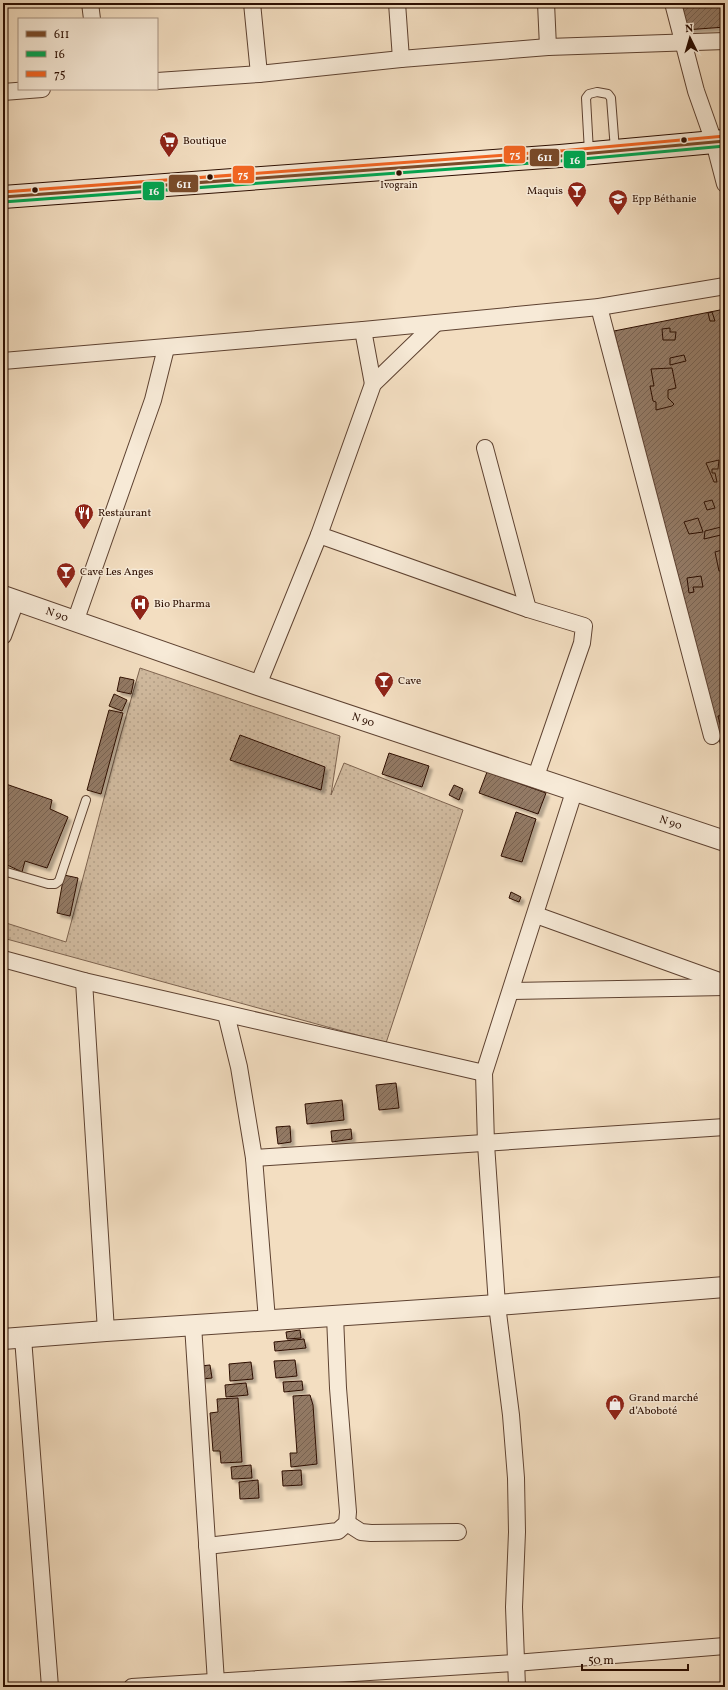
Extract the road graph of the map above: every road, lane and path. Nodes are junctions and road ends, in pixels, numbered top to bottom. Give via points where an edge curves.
1 (90, 3) edge
2 (252, 3) edge
3 (397, 3) edge
4 (546, 3) edge
5 (673, 3) edge
6 (92, 18) edge
7 (725, 41) edge
8 (683, 43) junction
9 (548, 47) junction
10 (401, 59) junction
11 (259, 74) junction
12 (158, 81) edge
13 (29, 90) edge
14 (3, 92) edge
15 (720, 142) edge
16 (615, 151) junction
17 (589, 153) junction
18 (725, 184) edge
19 (3, 197) edge
20 (725, 286) edge
21 (599, 306) junction
22 (436, 323) junction
23 (363, 330) junction
24 (166, 348) junction
25 (3, 361) edge
26 (373, 384) junction
27 (485, 448) dead end
28 (319, 535) junction
29 (10, 598) edge
30 (528, 609) junction
31 (75, 622) junction
32 (3, 636) edge
33 (258, 685) junction
34 (712, 736) dead end
35 (535, 779) junction
36 (574, 792) junction
37 (86, 800) dead end
38 (725, 841) edge
39 (3, 871) edge
40 (536, 915) junction
41 (3, 959) edge
42 (84, 982) junction
43 (725, 983) edge
44 (725, 987) edge
45 (512, 991) junction
46 (226, 1014) junction
47 (484, 1074) junction
48 (725, 1127) edge
49 (486, 1144) junction
50 (254, 1158) junction
51 (725, 1287) edge
52 (497, 1305) junction
53 (335, 1316) junction
54 (268, 1320) junction
55 (193, 1325) junction
56 (106, 1331) junction
57 (23, 1338) junction
58 (3, 1339) edge
59 (347, 1523) junction
60 (458, 1532) dead end
61 (207, 1546) junction
62 (725, 1646) edge
63 (515, 1663) junction
64 (216, 1682) junction
65 (50, 1687) edge
66 (132, 1687) edge
67 (517, 1687) edge

1 - 6 street
2 - 11 street
3 - 10 street
4 - 9 street
5 - 8 street
7 - 8 street
8 - 9 street
8 - 15 street via 696,91
9 - 10 street
10 - 11 street
11 - 12 street
13 - 14 street
15 - 16 main road
15 - 18 street
16 - 17 main road
16 - 17 lane via 611,98 608,94 597,92 588,94 586,98
17 - 19 main road
20 - 21 street
21 - 22 street
21 - 34 street
22 - 23 street
22 - 26 street
23 - 24 street
23 - 26 street
24 - 25 street
24 - 31 street via 153,400
26 - 28 street
27 - 30 street
28 - 30 street
28 - 33 street
29 - 31 street, N 90
29 - 32 street
30 - 35 street via 584,626 582,643
31 - 33 street, N 90
33 - 35 street, N 90
35 - 36 street, N 90
36 - 38 street, N 90
36 - 40 street
37 - 39 lane via 59,881 48,884
40 - 43 street
40 - 45 street
41 - 42 street
42 - 46 street
42 - 56 street
44 - 45 street
45 - 47 street
46 - 47 street
46 - 50 street via 239,1067
47 - 49 street
48 - 49 street
49 - 50 street
49 - 52 street
50 - 54 street
51 - 52 street
52 - 53 street
52 - 63 street via 516,1478 518,1532 514,1607
53 - 54 street
53 - 59 street
54 - 55 street
55 - 56 street
55 - 61 street
56 - 57 street
57 - 58 street
57 - 65 street
59 - 60 street via 361,1532 371,1533
59 - 61 street via 338,1531
61 - 64 street
62 - 63 street
63 - 64 street
63 - 67 street
64 - 66 street

